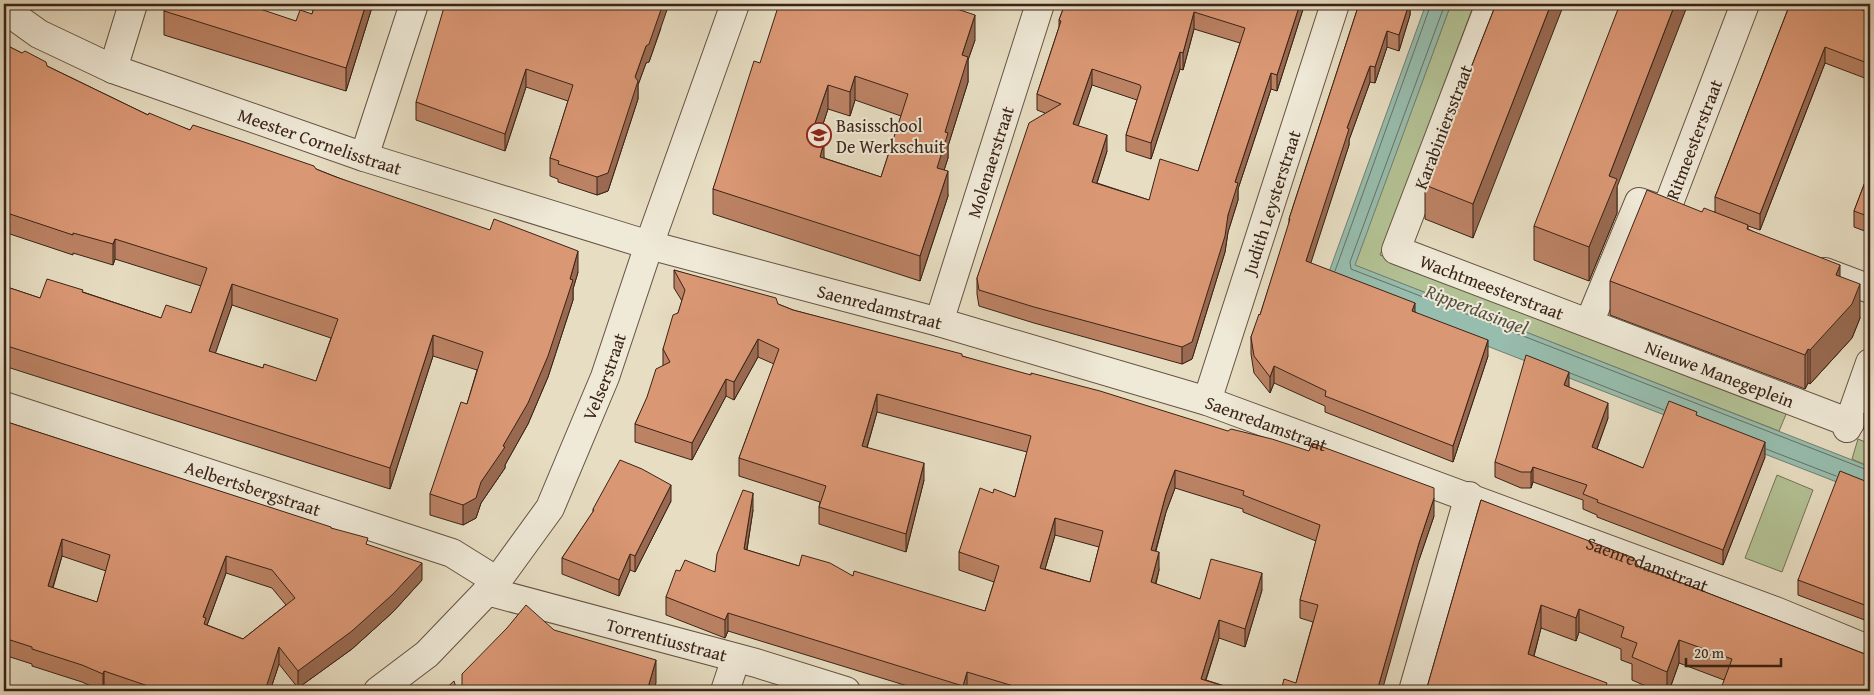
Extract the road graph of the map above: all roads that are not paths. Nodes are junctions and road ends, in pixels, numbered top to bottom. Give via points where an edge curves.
1 (133, 4) edge
2 (414, 4) edge
3 (735, 4) edge
4 (1040, 4) edge
5 (1335, 4) edge
6 (1490, 4) edge
7 (1745, 4) edge
8 (4, 9) edge
9 (113, 69) junction
10 (364, 157) junction
11 (1666, 211) junction
12 (1693, 221) edge
13 (649, 245) junction
14 (1396, 250) joint
15 (1799, 262) edge
16 (1870, 289) edge
17 (939, 322) junction
18 (1589, 324) junction
19 (1870, 362) edge
20 (1207, 401) junction
21 (4, 406) edge
22 (1469, 496) junction
23 (492, 586) junction
24 (1870, 650) edge
25 (736, 658) junction
26 (378, 691) edge
27 (725, 691) edge
28 (846, 691) edge
29 (1412, 691) edge

1 - 9 street
2 - 10 street
3 - 13 street, Velserstraat
4 - 17 street, Molenaerstraat
5 - 20 street, Judith Leysterstraat
6 - 14 street, Karabiniersstraat
7 - 11 street, Ritmeesterstraat
8 - 9 street, Meester Cornelisstraat via 40,34
9 - 10 street, Meester Cornelisstraat
10 - 13 street, Meester Cornelisstraat
11 - 12 street
11 - 18 street, Ritmeesterstraat via 1639,202
13 - 17 street, Saenredamstraat
13 - 23 street, Velserstraat via 605,377 550,508
14 - 18 street, Wachtmeesterstraat
15 - 16 street
17 - 20 street, Saenredamstraat
18 - 19 street, Nieuwe Manegeplein via 1849,426
20 - 22 street, Saenredamstraat
21 - 23 street, Aelbertsbergstraat via 452,553
22 - 24 street, Saenredamstraat
22 - 29 street
23 - 25 street, Torrentiusstraat
23 - 26 street, Velserstraat via 427,654
25 - 27 street
25 - 28 street, Torrentiusstraat

